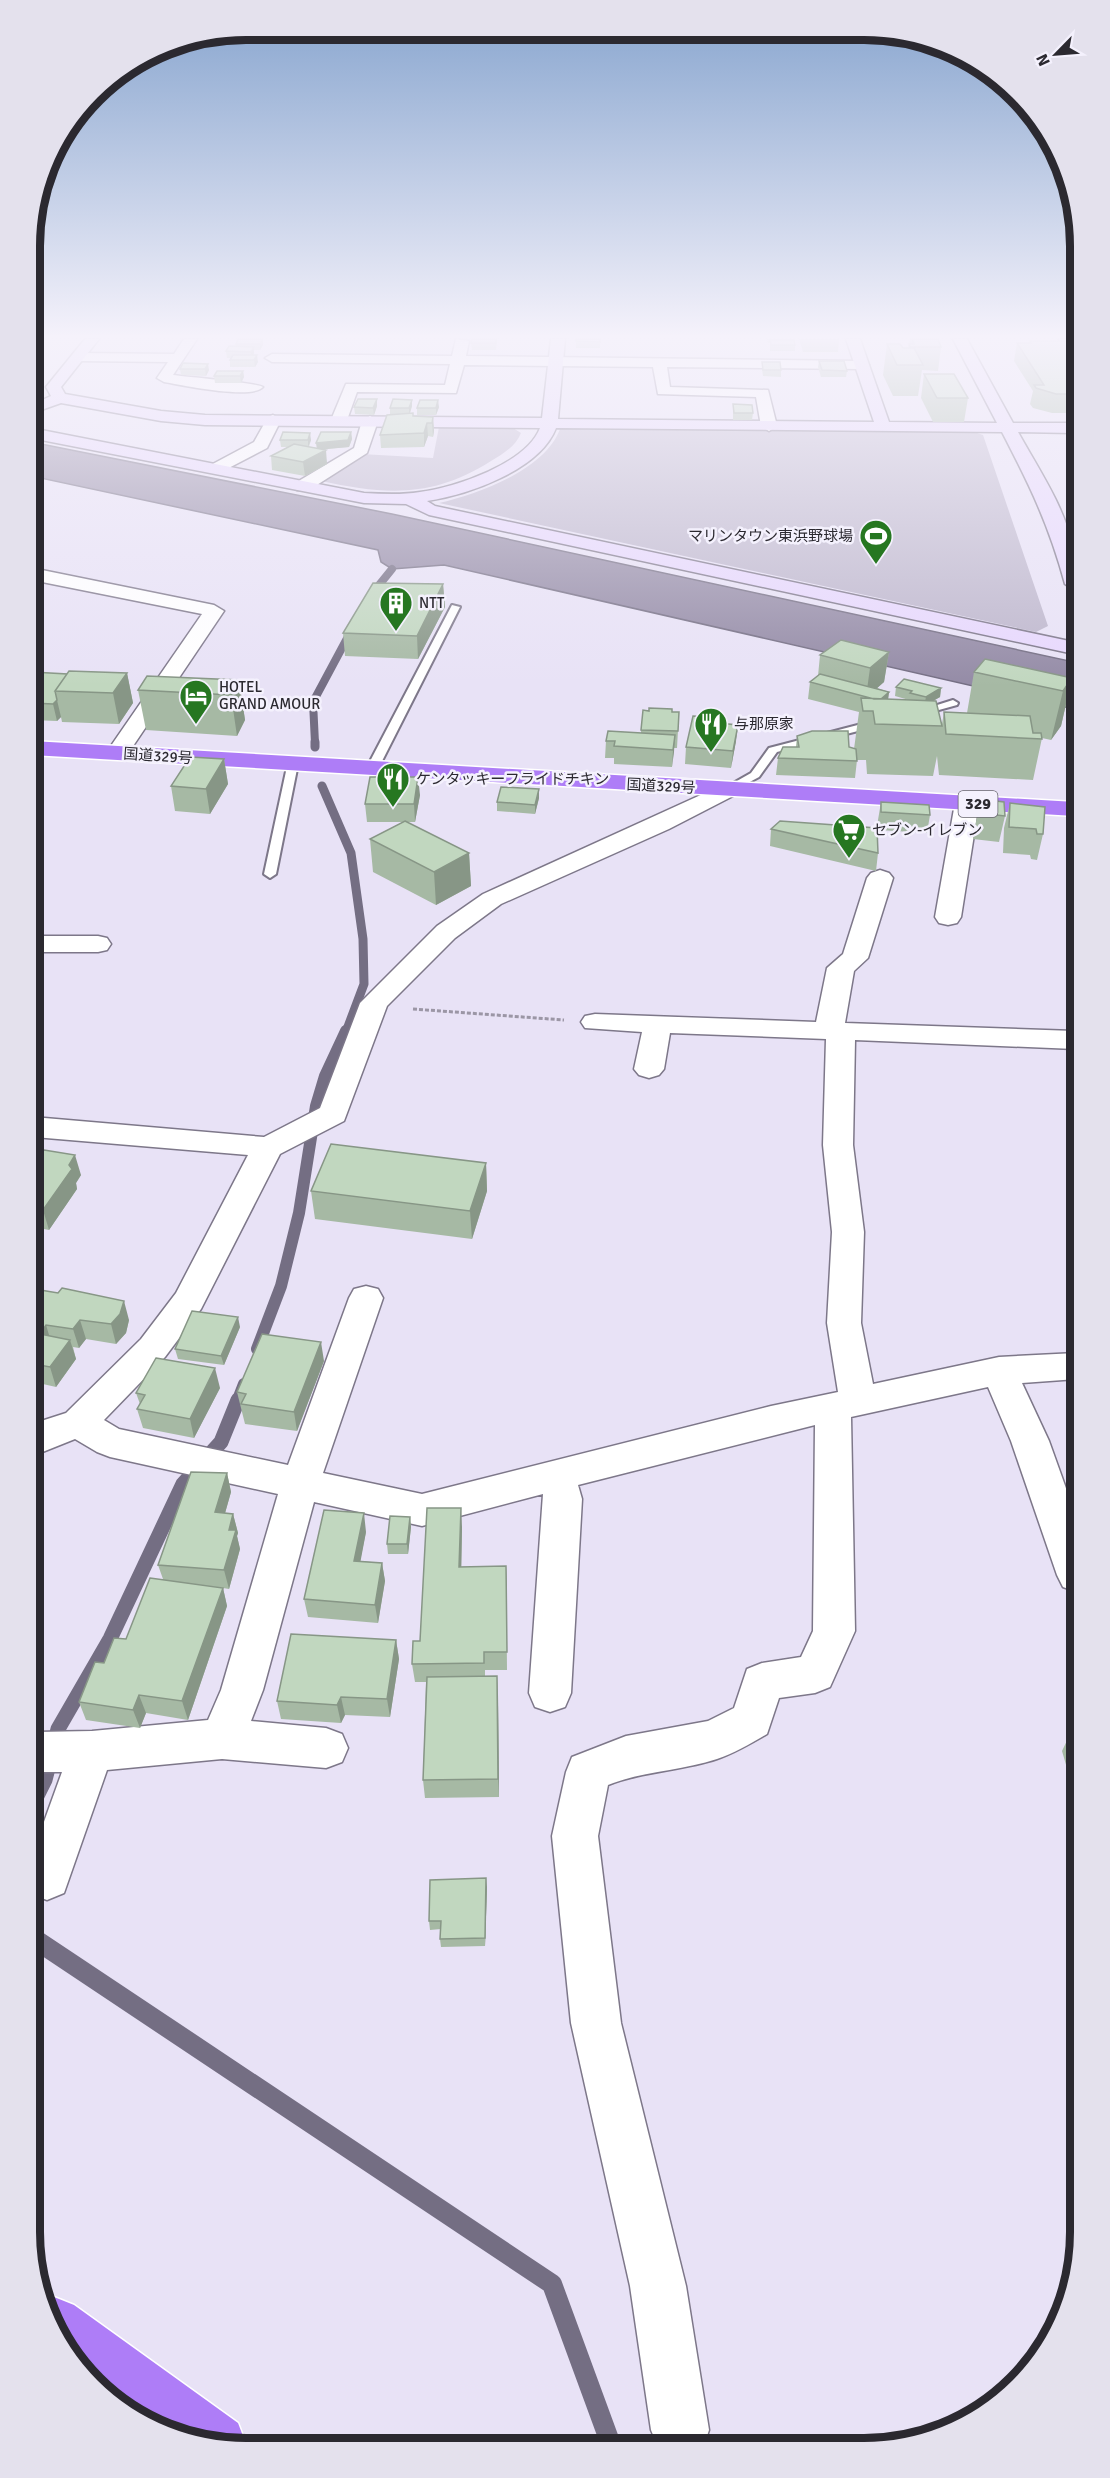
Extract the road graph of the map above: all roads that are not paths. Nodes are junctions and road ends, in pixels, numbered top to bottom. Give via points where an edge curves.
1 (142, 455) edge
2 (243, 455) edge
3 (354, 455) edge
4 (525, 455) edge
5 (1022, 455) edge
6 (215, 469) junction
7 (303, 486) junction
8 (410, 499) junction
9 (1068, 540) edge
10 (41, 576) edge
11 (455, 607) dead end
12 (1070, 647) edge
13 (953, 703) dead end
14 (908, 715) edge
15 (886, 721) edge
16 (41, 749) edge
17 (117, 753) junction
18 (292, 764) junction
19 (372, 769) junction
20 (727, 790) junction
21 (967, 803) junction
22 (1070, 809) edge
23 (270, 874) dead end
24 (880, 878) dead end
25 (948, 917) dead end
26 (41, 944) edge
27 (98, 944) dead end
28 (595, 1022) road end
29 (658, 1024) junction
30 (834, 1031) junction
31 (1070, 1040) edge
32 (649, 1069) dead end
33 (41, 1128) edge
34 (268, 1147) junction
35 (366, 1298) dead end
36 (1069, 1366) edge
37 (999, 1371) junction
38 (846, 1406) junction
39 (79, 1423) junction
40 (40, 1435) edge
41 (557, 1476) junction
42 (300, 1484) junction
43 (1069, 1553) edge
44 (550, 1693) dead end
45 (222, 1739) junction
46 (326, 1748) dead end
47 (92, 1751) junction
48 (40, 1752) edge
49 (47, 1877) dead end
50 (68, 2335) edge
51 (680, 2430) dead end
52 (202, 2433) edge

1 - 6 street
2 - 6 street
3 - 7 street
4 - 8 street via 454,492
5 - 9 street
6 - 7 street
7 - 8 street via 364,498
8 - 12 street via 429,510
10 - 17 street via 214,611
11 - 19 lane
13 - 14 lane
15 - 20 lane via 773,750 755,775
16 - 17 highway, 国道329号 / 329
17 - 18 highway, 国道329号 / 329
18 - 19 highway, 国道329号 / 329
18 - 23 lane
19 - 20 highway, 国道329号 / 329
20 - 21 highway, 国道329号 / 329
20 - 34 street via 492,899 446,932 373,1006 333,1114
21 - 22 highway, 国道329号 / 329
21 - 25 street
24 - 30 street via 855,958 841,968
26 - 27 street
28 - 29 street
29 - 30 street
29 - 32 street
30 - 31 street
30 - 38 street via 841,1089 838,1145 848,1232
33 - 34 street
34 - 39 street via 189,1300 153,1348
35 - 42 street
36 - 37 street
37 - 38 street
37 - 43 street via 1030,1441
38 - 41 street via 771,1420
38 - 51 street via 834,1631 815,1674 762,1682 752,1720 715,1740 626,1757 588,1772 575,1836 596,2023 658,2286
39 - 40 street
39 - 42 street via 110,1442
41 - 42 street via 422,1510
41 - 44 street via 563,1499
42 - 45 street via 242,1690
45 - 46 street
45 - 47 street
47 - 48 street
47 - 49 street
50 - 52 highway

